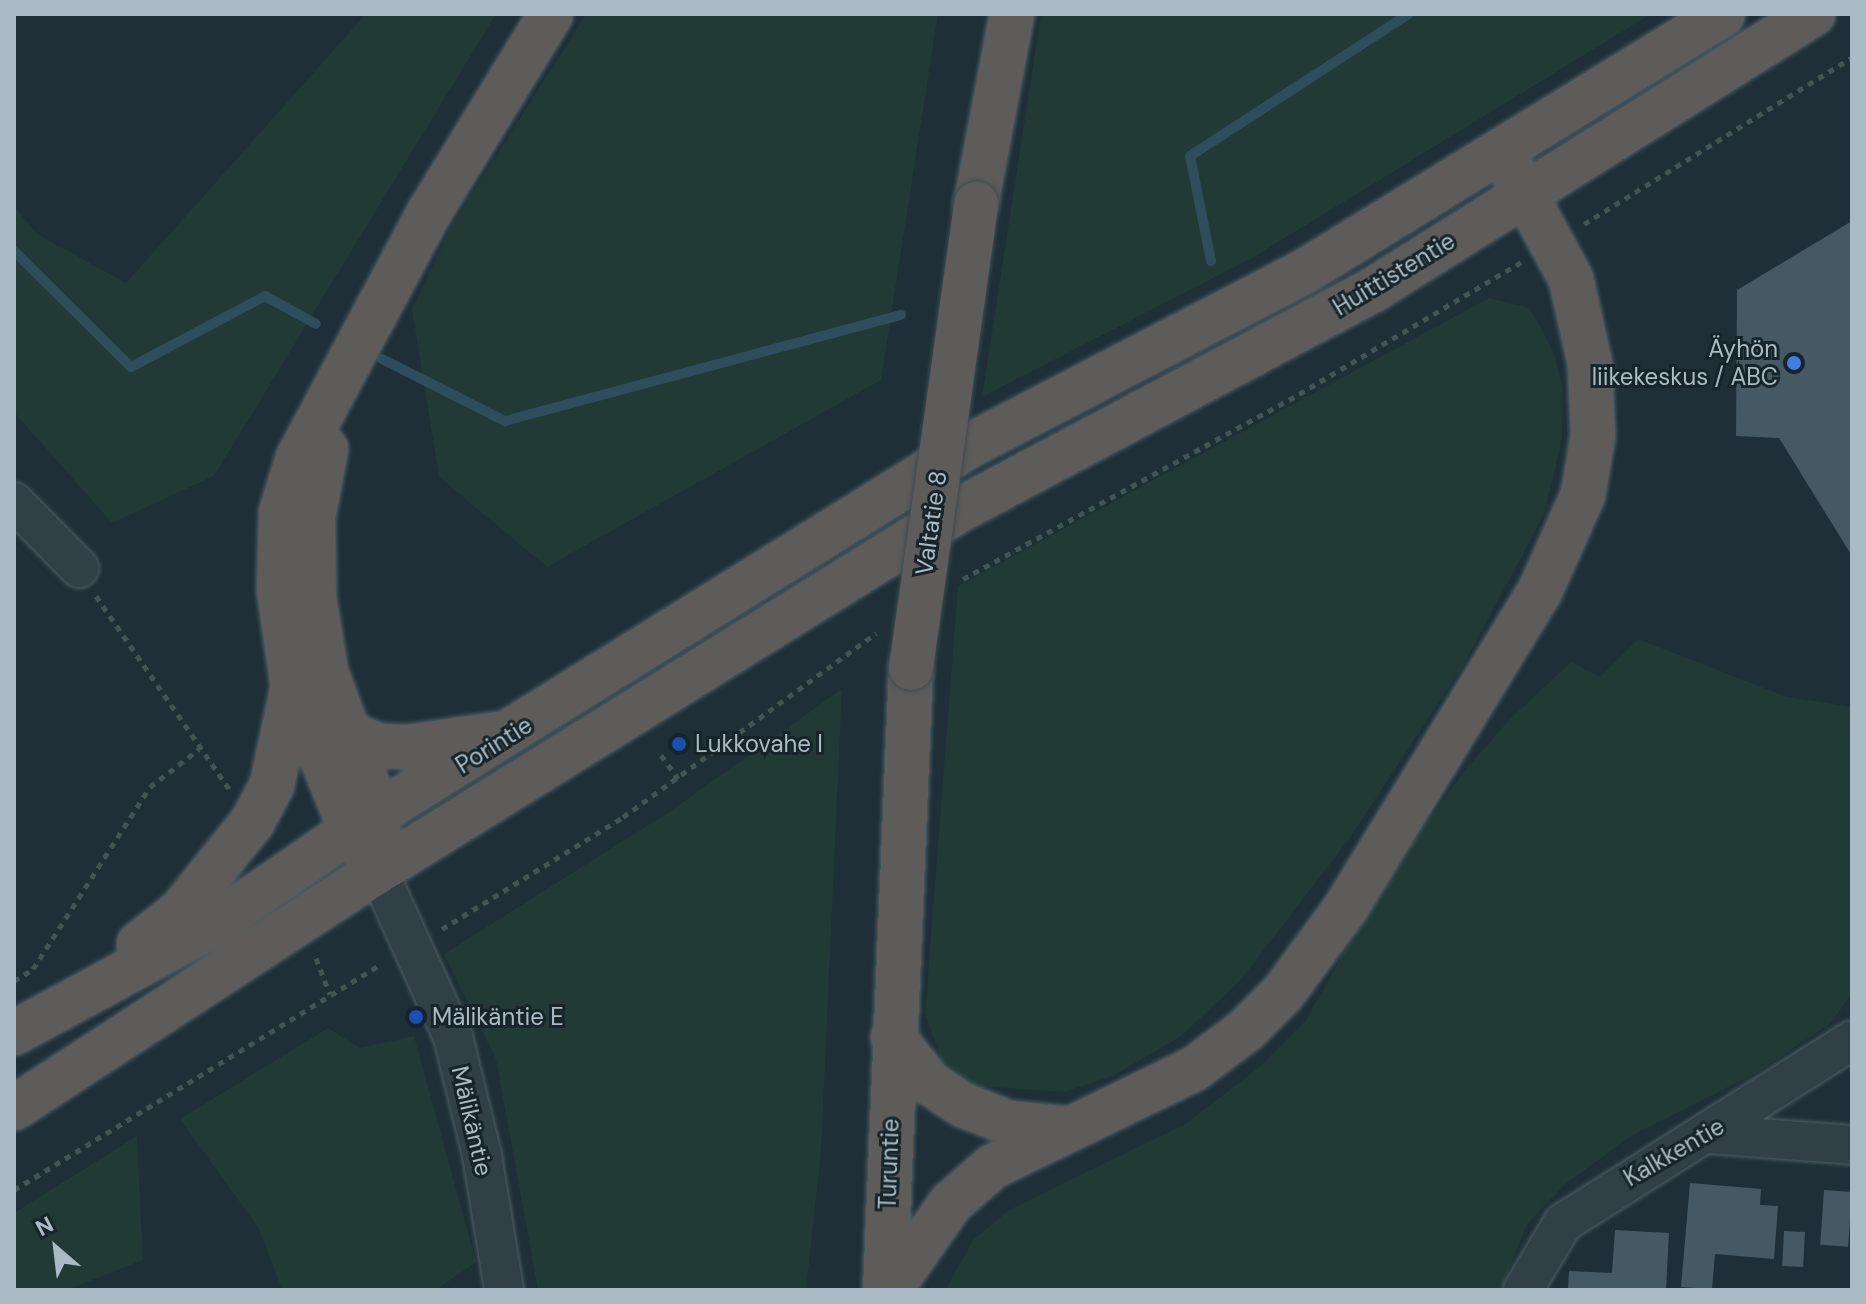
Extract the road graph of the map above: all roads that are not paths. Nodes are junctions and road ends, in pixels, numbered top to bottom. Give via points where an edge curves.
1 (551, 14) edge
2 (1012, 14) edge
3 (1723, 14) edge
4 (1813, 14) edge
5 (1502, 152) junction
6 (1526, 192) junction
7 (337, 392) junction
8 (969, 446) joint
9 (14, 502) edge
10 (961, 509) joint
11 (79, 568) road end
12 (293, 687) junction
13 (517, 731) junction
14 (346, 732) junction
15 (364, 822) junction
16 (378, 871) junction
17 (63, 1004) junction
18 (14, 1033) edge
19 (893, 1037) junction
20 (1852, 1040) edge
21 (14, 1108) edge
22 (1073, 1129) junction
23 (1707, 1134) junction
24 (1852, 1145) edge
25 (504, 1290) edge
26 (888, 1290) edge
27 (1523, 1290) edge

1 - 7 highway via 429,213
2 - 19 highway, Valtatie 8, bridge via 976,204 911,668
3 - 5 highway, Huittistentie
4 - 6 highway, Huittistentie
5 - 6 highway
5 - 8 highway, Huittistentie via 1216,321
6 - 10 highway, Huittistentie via 1376,288
6 - 22 highway via 1571,279 1590,364 1593,436 1583,495 1540,591 1345,909 1283,993 1246,1030 1194,1069
7 - 12 highway via 298,458 281,513 279,590
7 - 14 highway via 311,554 326,672
8 - 13 highway, Porintie
9 - 11 street
10 - 16 highway, Porintie
12 - 15 highway
12 - 17 highway via 272,785 253,821 181,911
13 - 14 highway via 409,747 379,746
13 - 15 highway, Porintie
14 - 15 highway
15 - 16 highway
15 - 17 highway, Porintie via 212,926
16 - 21 highway, Porintie
16 - 25 street, Mälikäntie via 453,1037 482,1155
17 - 18 highway, Porintie
19 - 22 highway via 930,1083 963,1105 1009,1123
19 - 26 highway, Turuntie
20 - 23 street, Kalkkentie
22 - 26 highway via 992,1167 971,1185 951,1203
23 - 24 street
23 - 27 street, Kalkkentie via 1637,1171 1563,1223

